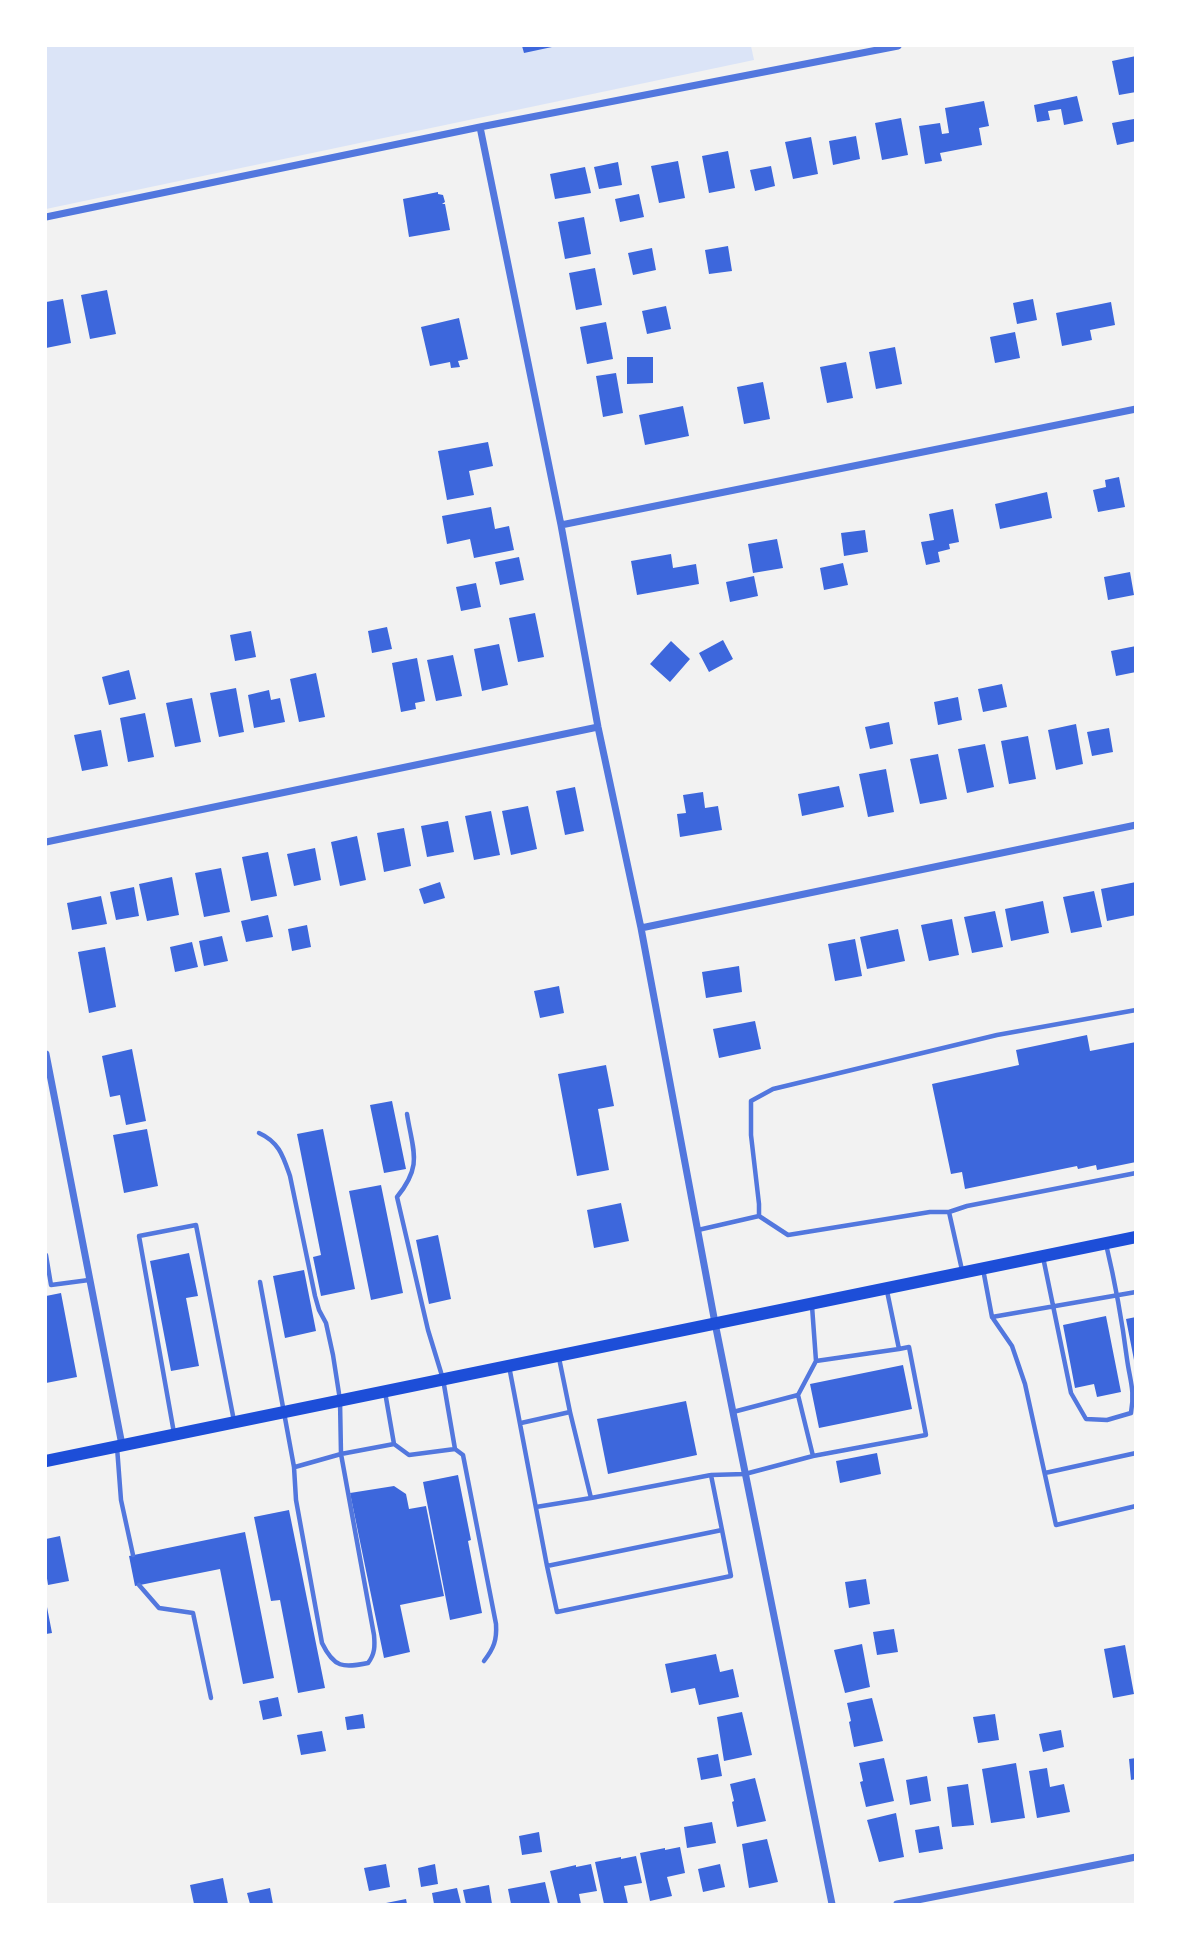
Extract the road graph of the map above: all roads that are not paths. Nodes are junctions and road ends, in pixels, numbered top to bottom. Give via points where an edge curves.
1 (898, 46) edge
2 (480, 127) junction
3 (46, 217) edge
4 (1136, 409) edge
5 (561, 525) junction
6 (598, 727) junction
7 (1136, 825) edge
8 (46, 842) edge
9 (641, 928) junction
10 (1136, 1010) edge
11 (46, 1054) edge
12 (407, 1114) dead end
13 (259, 1133) dead end
14 (1136, 1174) edge
15 (949, 1212) junction
16 (759, 1216) junction
17 (698, 1230) junction
18 (1136, 1237) edge
19 (1106, 1243) junction
20 (46, 1255) edge
21 (1042, 1256) junction
22 (983, 1268) junction
23 (963, 1272) junction
24 (90, 1280) junction
25 (260, 1282) dead end
26 (48, 1286) edge
27 (887, 1288) junction
28 (1136, 1292) edge
29 (1118, 1295) junction
30 (812, 1303) junction
31 (1054, 1306) junction
32 (992, 1317) junction
33 (715, 1323) junction
34 (899, 1349) junction
35 (558, 1355) junction
36 (816, 1361) junction
37 (509, 1366) junction
38 (443, 1379) junction
39 (385, 1391) junction
40 (798, 1395) junction
41 (1134, 1395) edge
42 (340, 1400) junction
43 (1136, 1402) edge
44 (284, 1412) junction
45 (570, 1412) junction
46 (733, 1412) junction
47 (234, 1422) junction
48 (521, 1423) junction
49 (174, 1434) junction
50 (394, 1444) junction
51 (120, 1446) junction
52 (455, 1448) junction
53 (1136, 1453) edge
54 (341, 1454) junction
55 (813, 1456) junction
56 (46, 1461) edge
57 (294, 1467) junction
58 (1045, 1473) junction
59 (745, 1474) junction
60 (711, 1475) junction
61 (592, 1497) junction
62 (1136, 1506) edge
63 (536, 1507) junction
64 (722, 1530) junction
65 (133, 1555) dead end
66 (547, 1566) junction
67 (139, 1585) dead end
68 (484, 1661) dead end
69 (211, 1698) dead end
70 (1136, 1857) edge
71 (931, 1901) edge
72 (832, 1905) edge
73 (897, 1905) edge

1 - 2 street
2 - 3 street
2 - 5 street
4 - 5 street
5 - 6 street
6 - 8 street
6 - 9 street
7 - 9 street
9 - 17 street
10 - 16 lane via 998,1035 773,1089 751,1101
11 - 24 street
12 - 38 lane via 416,1164 397,1197
13 - 42 lane via 272,1139 290,1176
14 - 15 lane
15 - 16 lane via 788,1235
15 - 23 lane
16 - 17 lane
17 - 33 street
18 - 19 main road
19 - 21 main road
19 - 29 lane
20 - 26 lane
21 - 22 main road
21 - 31 lane
22 - 23 main road
22 - 32 lane
23 - 27 main road
24 - 26 lane
24 - 51 street
25 - 44 lane
27 - 30 main road
27 - 34 lane
28 - 29 lane
29 - 31 lane
29 - 41 lane
30 - 33 main road
30 - 36 lane
31 - 32 lane
31 - 41 lane via 1071,1393 1086,1419 1107,1420 1131,1413
32 - 58 lane via 1012,1346 1025,1384
33 - 35 main road
33 - 46 street
34 - 36 lane
34 - 55 lane via 909,1347 926,1434
35 - 37 main road
35 - 45 lane
36 - 40 lane
37 - 38 main road
37 - 48 lane
38 - 39 main road
38 - 52 lane
39 - 42 main road
39 - 50 lane
40 - 46 lane
40 - 55 lane
41 - 43 lane
42 - 44 main road
42 - 54 lane
44 - 47 main road
44 - 57 lane
45 - 48 lane
45 - 61 lane
46 - 59 street
47 - 49 main road
47 - 49 lane via 196,1226 139,1236
48 - 63 lane
49 - 51 main road
50 - 52 lane via 409,1455
50 - 54 lane
51 - 56 main road
51 - 65 lane via 121,1500
52 - 68 lane via 463,1455 496,1624 497,1639
53 - 58 lane
54 - 57 lane
54 - 57 lane via 374,1635 369,1663 340,1665 322,1643
55 - 59 lane
58 - 62 lane via 1056,1525
59 - 60 lane
59 - 72 street
60 - 61 lane
60 - 64 lane
61 - 63 lane
63 - 66 lane
64 - 66 lane
64 - 66 lane via 731,1576 557,1612
67 - 69 lane via 159,1608 193,1613
70 - 71 street
71 - 73 street

